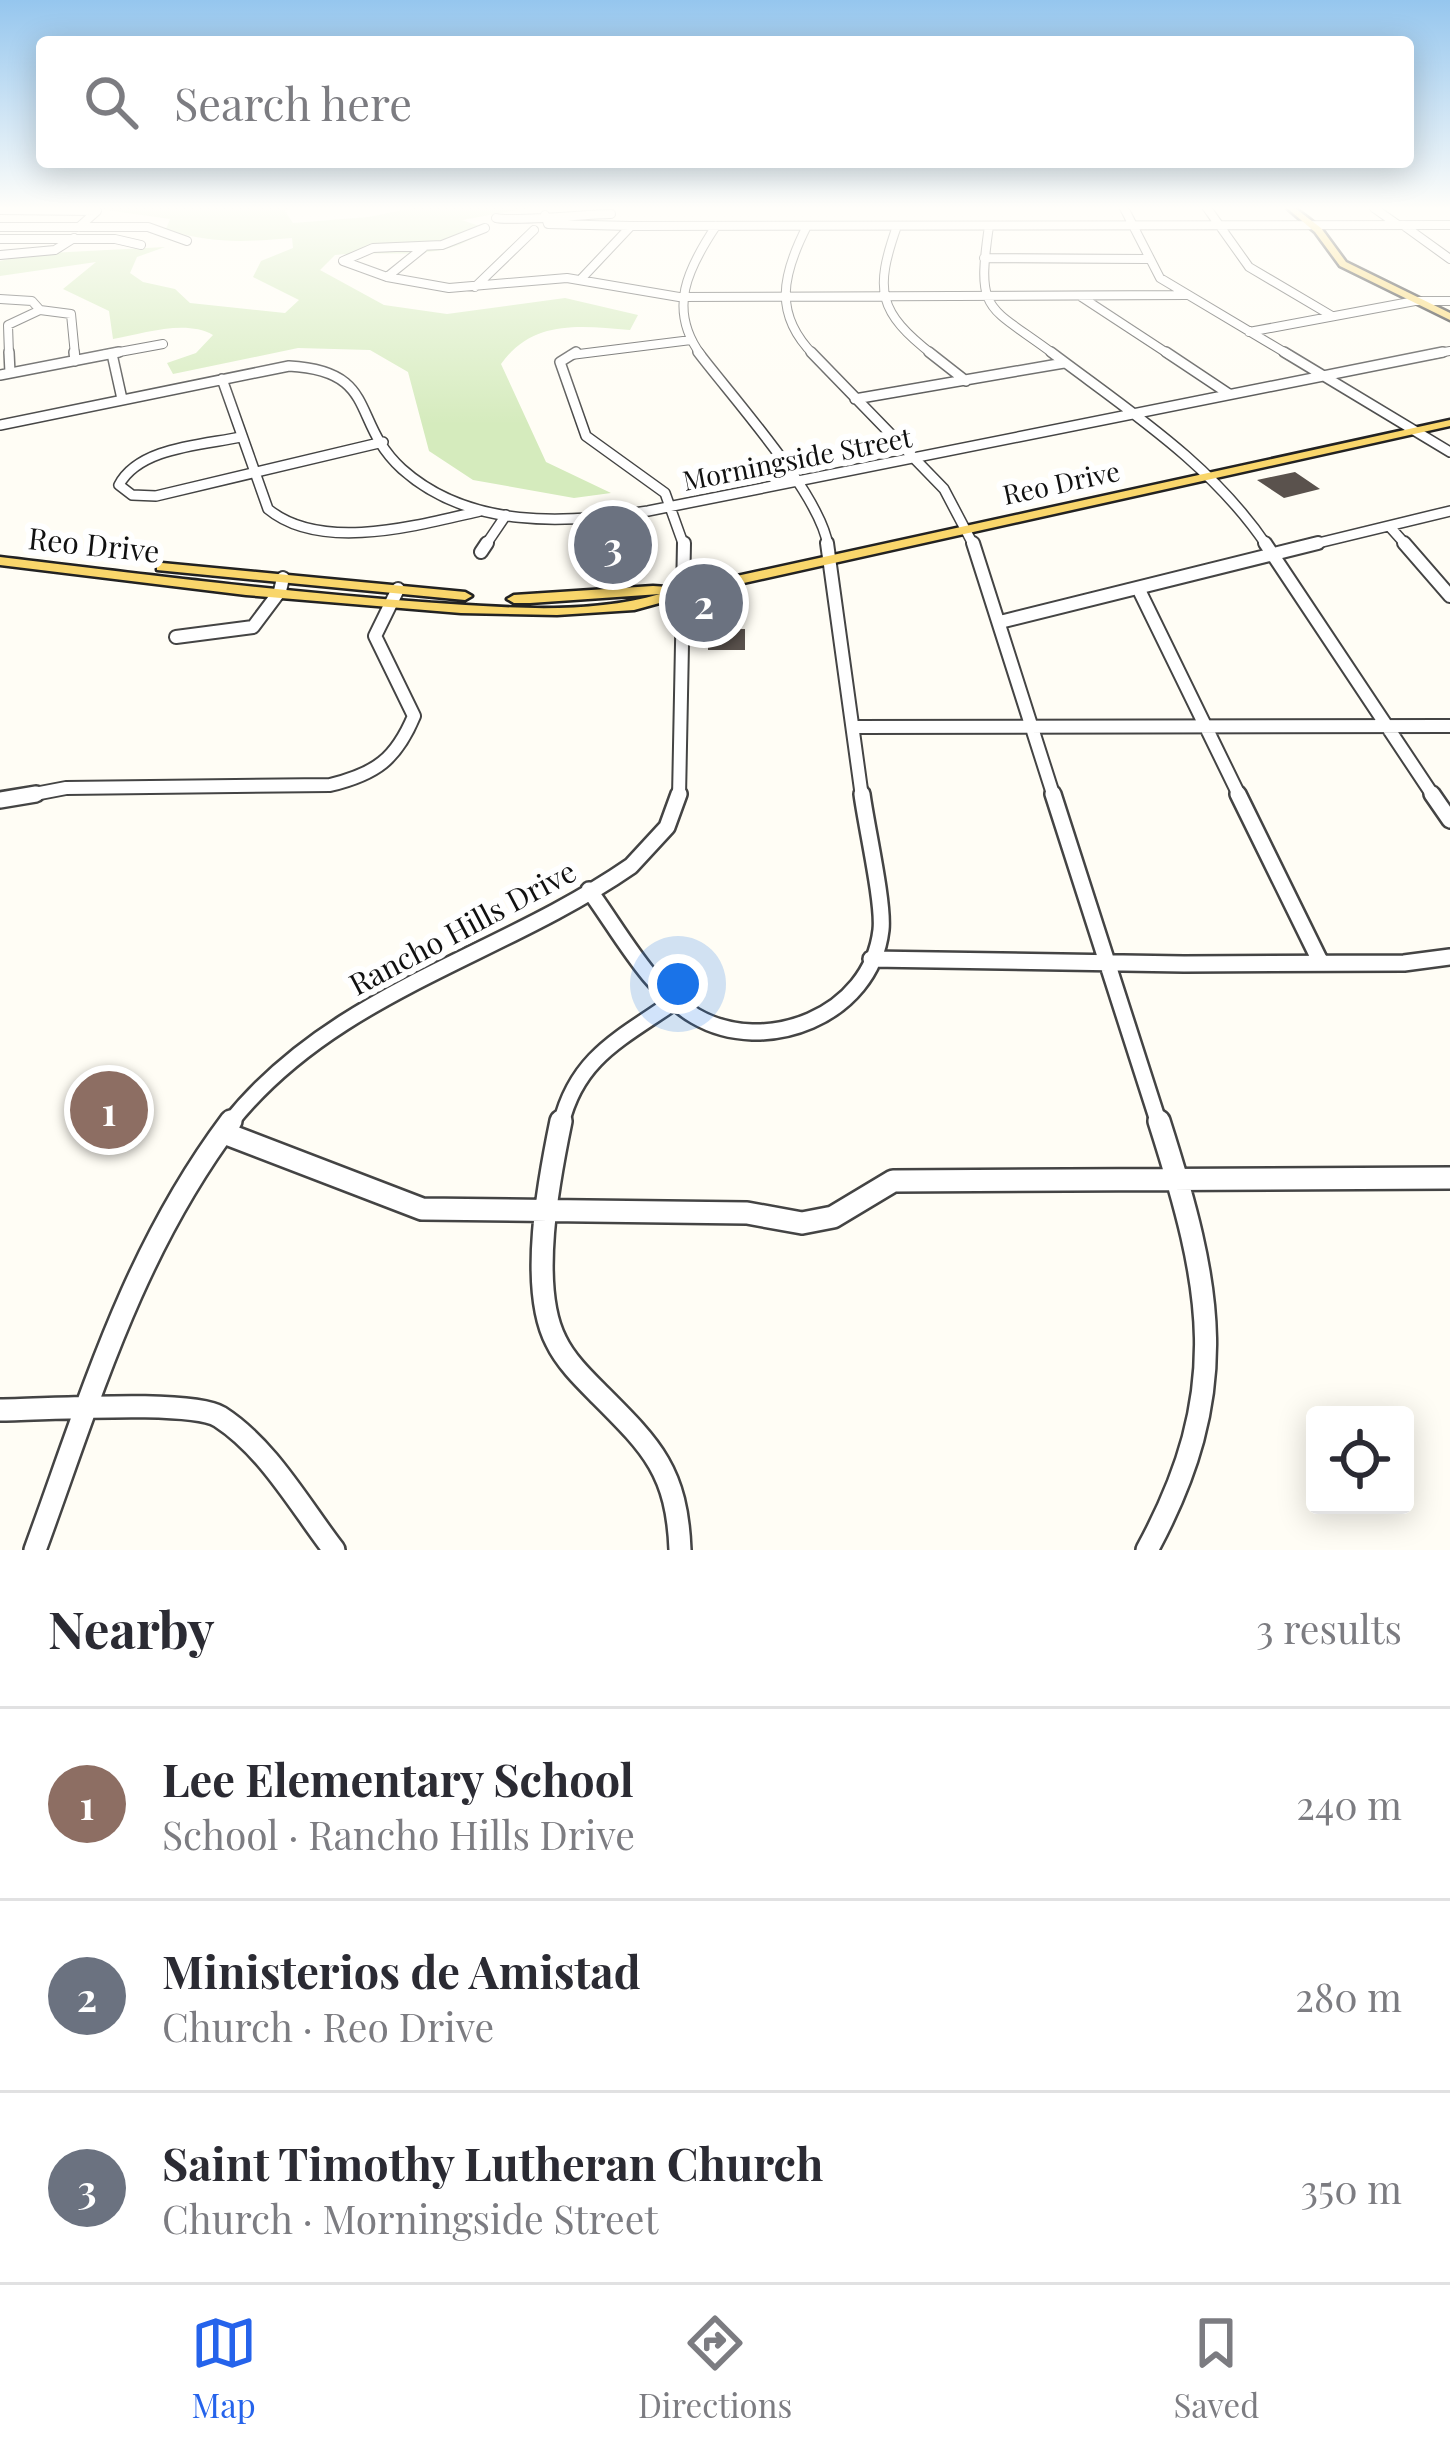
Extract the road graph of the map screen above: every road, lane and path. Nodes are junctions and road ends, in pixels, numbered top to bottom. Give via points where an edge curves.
1 (404, 280) edge
2 (482, 280) edge
3 (554, 280) edge
4 (594, 280) edge
5 (684, 280) edge
6 (782, 280) edge
7 (882, 280) edge
8 (983, 280) edge
9 (1164, 280) edge
10 (1271, 280) edge
11 (1375, 280) edge
12 (475, 287) junction
13 (881, 295) junction
14 (778, 296) junction
15 (982, 296) junction
16 (1080, 296) junction
17 (1187, 296) junction
18 (680, 297) junction
19 (0, 299) edge
20 (1415, 301) junction
21 (1450, 301) edge
22 (40, 310) junction
23 (1332, 316) junction
24 (1450, 317) edge
25 (1249, 332) junction
26 (691, 340) junction
27 (163, 344) dead end
28 (1450, 351) edge
29 (112, 354) junction
30 (75, 361) junction
31 (1064, 363) junction
32 (5, 374) edge
33 (1325, 376) junction
34 (222, 380) junction
35 (966, 381) junction
36 (1229, 394) junction
37 (122, 399) junction
38 (855, 399) junction
39 (1132, 413) junction
40 (1450, 423) edge
41 (0, 425) edge
42 (1417, 430) junction
43 (241, 437) junction
44 (383, 442) junction
45 (1450, 452) edge
46 (915, 456) junction
47 (254, 473) junction
48 (1210, 475) junction
49 (795, 480) junction
50 (671, 506) junction
51 (480, 511) junction
52 (1450, 511) edge
53 (506, 515) junction
54 (967, 526) junction
55 (1390, 526) junction
56 (0, 550) edge
57 (481, 552) dead end
58 (1273, 554) junction
59 (830, 558) junction
60 (0, 561) edge
61 (282, 584) junction
62 (398, 589) junction
63 (1139, 590) junction
64 (682, 592) junction
65 (1450, 596) edge
66 (388, 603) junction
67 (1000, 622) junction
68 (176, 637) dead end
69 (1032, 726) junction
70 (1388, 726) junction
71 (1450, 726) edge
72 (855, 727) junction
73 (1208, 727) junction
74 (0, 800) edge
75 (1450, 820) edge
76 (590, 890) junction
77 (1450, 957) edge
78 (871, 959) junction
79 (1107, 962) junction
80 (1321, 963) junction
81 (675, 1001) junction
82 (224, 1133) junction
83 (1177, 1178) junction
84 (1450, 1178) edge
85 (549, 1210) junction
86 (0, 1410) edge
87 (86, 1413) junction
88 (34, 1550) edge
89 (334, 1550) edge
90 (680, 1550) edge
91 (1147, 1550) edge

1 - 12 street
2 - 12 street
3 - 12 street
4 - 18 street
5 - 18 street
6 - 14 street
7 - 13 street
8 - 15 street
9 - 17 street
10 - 23 street
11 - 20 main road
13 - 14 street
13 - 15 street
13 - 35 street via 903,327
14 - 18 street
14 - 38 street via 798,339
15 - 16 street
15 - 31 street
16 - 17 street
16 - 36 street
17 - 25 street
18 - 26 street
19 - 22 street via 28,300
20 - 21 street
20 - 23 street
20 - 24 main road
22 - 30 street via 71,314
22 - 32 street via 8,325
23 - 25 street
25 - 33 street
26 - 49 street
26 - 50 street via 582,352 560,362 586,436 646,475
27 - 29 street
28 - 33 street, Morningside Street
29 - 30 street
29 - 37 street
30 - 32 street
31 - 35 street
31 - 39 street
33 - 36 street, Morningside Street
33 - 42 street
34 - 37 street, Morningside Street
34 - 43 street
34 - 44 street, Morningside Street via 296,366 336,371
35 - 38 street
36 - 39 street, Morningside Street
37 - 41 street, Morningside Street
38 - 46 street
39 - 46 street, Morningside Street
39 - 48 street
40 - 42 main road, Reo Drive
42 - 45 street
42 - 48 main road, Reo Drive
43 - 47 street
43 - 47 street via 142,460 119,485 156,496
44 - 47 street
44 - 51 street, Morningside Street via 405,472
46 - 49 street, Morningside Street
46 - 54 street
47 - 51 street via 274,518 306,531
48 - 54 main road, Reo Drive
48 - 58 street
49 - 50 street, Morningside Street
49 - 59 street via 826,534
50 - 53 street, Morningside Street via 608,518
50 - 64 street, Rancho Hills Drive via 684,539
51 - 53 street, Morningside Street
52 - 55 street
53 - 57 street
54 - 59 main road, Reo Drive
54 - 67 street
55 - 58 street
55 - 65 street
56 - 61 main road, Reo Drive
58 - 63 street
58 - 70 street
59 - 64 main road, Reo Drive
59 - 72 street
60 - 61 main road, Reo Drive
61 - 62 main road, Reo Drive
61 - 66 main road, Reo Drive
61 - 68 street via 253,627
62 - 64 main road, Reo Drive via 532,600 669,586
62 - 66 street
63 - 67 street
63 - 73 street
64 - 66 main road, Reo Drive via 590,611
64 - 76 street, Rancho Hills Drive via 676,809 651,850
66 - 74 street via 375,636 414,716 409,738 359,778 330,785 66,788
67 - 69 street
69 - 72 street
69 - 73 street
69 - 79 street
70 - 71 street
70 - 73 street
70 - 75 street
72 - 78 street via 881,930
73 - 80 street
76 - 81 street
76 - 82 street, Rancho Hills Drive via 303,1047
77 - 80 street
78 - 79 street
78 - 81 street via 837,1007 794,1028 730,1029
79 - 80 street
79 - 83 street
81 - 85 street via 574,1082
82 - 85 street via 415,1208
82 - 87 street, Rancho Hills Drive via 158,1230
83 - 84 street
83 - 85 street via 893,1181 833,1217 802,1223 747,1213
83 - 91 street via 1205,1296 1206,1381 1192,1455
85 - 90 street via 544,1296 555,1339 669,1473
86 - 87 street
87 - 88 street, Rancho Hills Drive
87 - 89 street via 216,1414 252,1442

